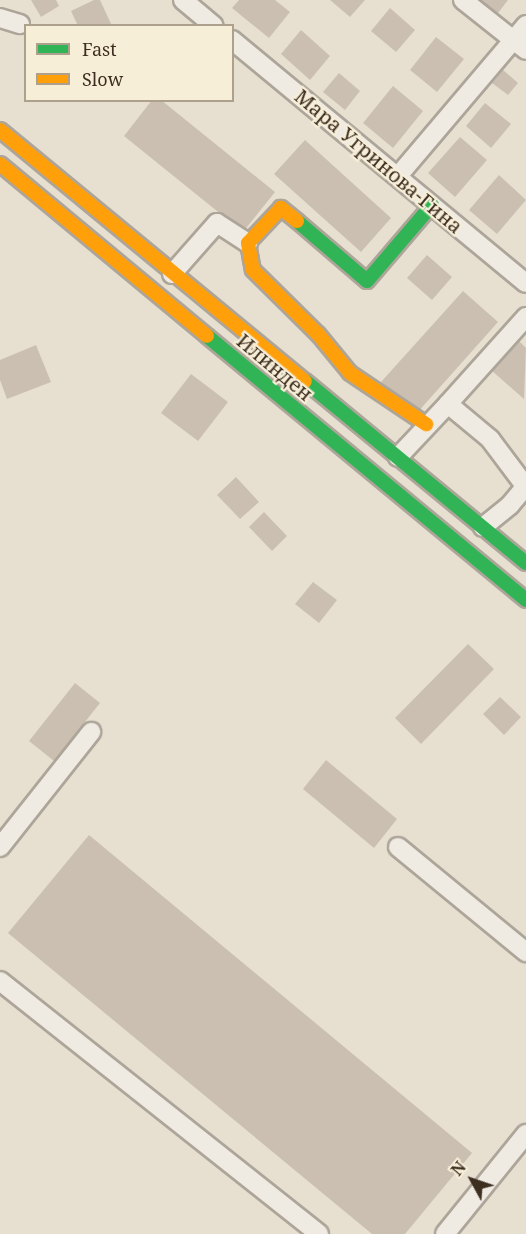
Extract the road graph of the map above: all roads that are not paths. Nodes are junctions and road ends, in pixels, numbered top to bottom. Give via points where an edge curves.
1 (183, 0) edge
2 (463, 0) edge
3 (0, 18) edge
4 (20, 24) dead end
5 (212, 24) edge
6 (526, 25) edge
7 (234, 42) edge
8 (519, 45) edge
9 (0, 130) edge
10 (0, 164) edge
11 (398, 176) junction
12 (432, 205) junction
13 (248, 243) junction
14 (172, 274) junction
15 (526, 283) edge
16 (526, 317) edge
17 (448, 404) junction
18 (426, 424) junction
19 (398, 457) junction
20 (526, 487) edge
21 (483, 527) junction
22 (526, 563) edge
23 (526, 600) edge
24 (91, 732) dead end
25 (0, 847) edge
26 (398, 847) dead end
27 (526, 952) edge
28 (0, 981) edge
29 (526, 1134) edge
30 (319, 1234) edge
31 (445, 1234) edge

1 - 5 street
2 - 8 street
3 - 4 street
6 - 8 street
7 - 11 street, Мара Угринова-Гина
8 - 11 street
9 - 14 main road, Илинден
10 - 23 main road, Илинден
11 - 12 street, Мара Угринова-Гина
12 - 13 main road via 367,281 281,208
12 - 15 street, Мара Угринова-Гина
13 - 14 street via 218,223
13 - 18 main road via 253,270 318,334 350,373
14 - 19 main road, Илинден
16 - 17 street
17 - 18 street
17 - 20 street via 490,439
18 - 19 street
19 - 21 main road, Илинден
20 - 21 street via 510,506
21 - 22 main road, Илинден
24 - 25 street
26 - 27 street
28 - 30 street
29 - 31 street

